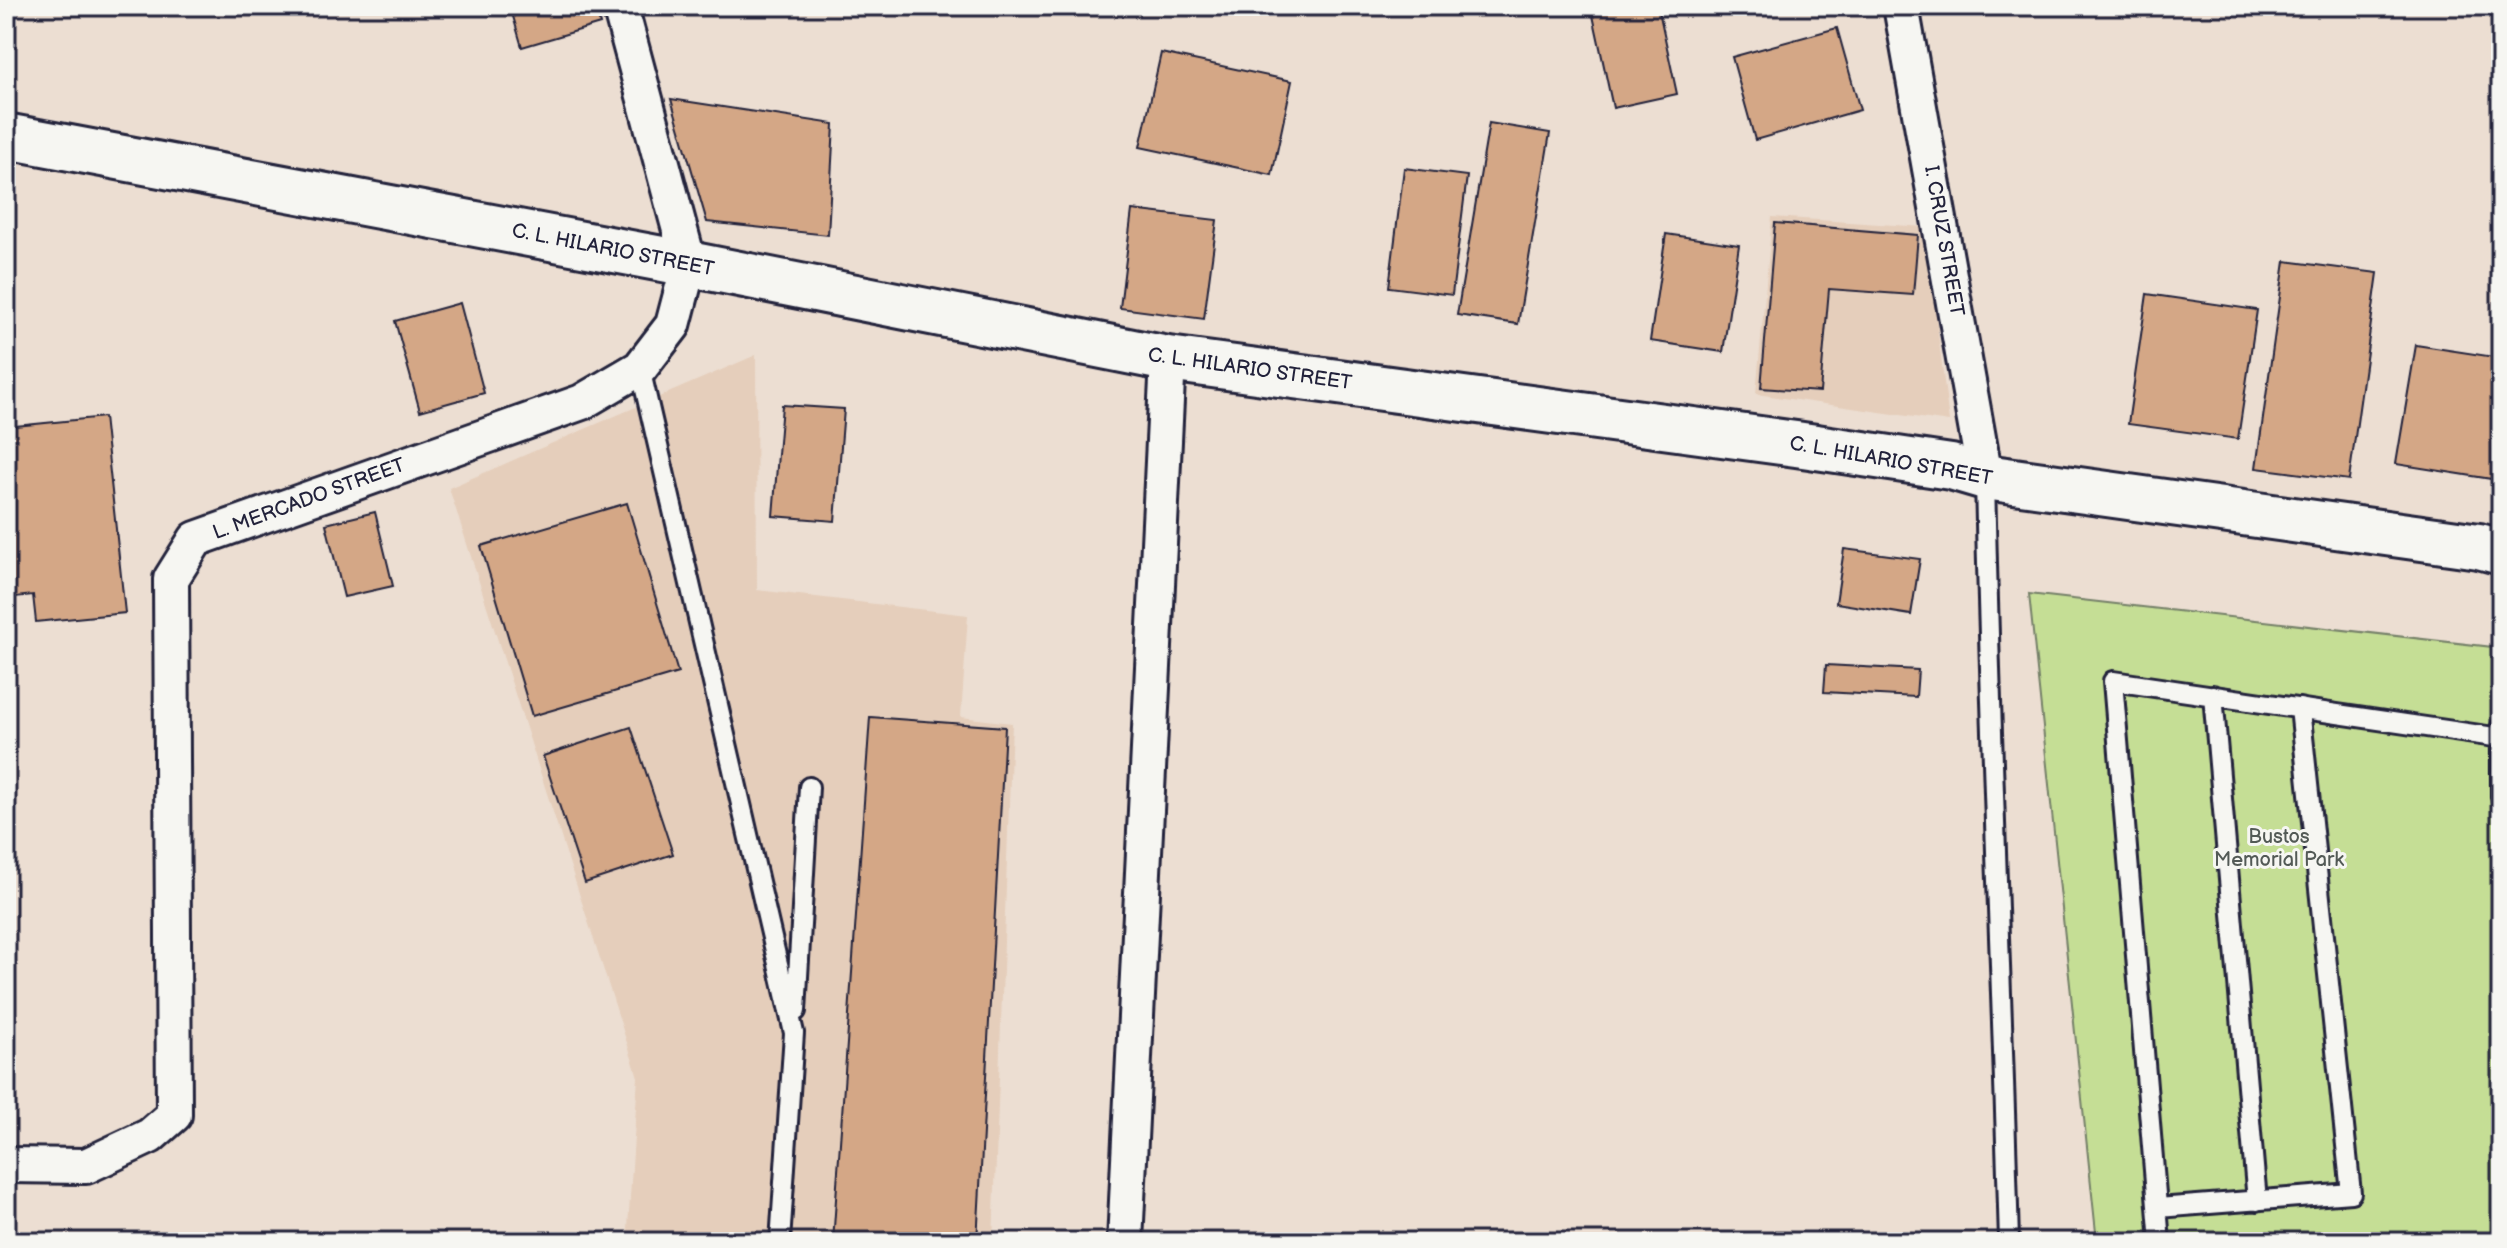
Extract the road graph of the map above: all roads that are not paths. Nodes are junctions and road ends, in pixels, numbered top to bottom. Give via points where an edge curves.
1 (620, 6) edge
2 (1901, 6) edge
3 (6, 136) edge
4 (689, 264) junction
5 (1168, 359) junction
6 (640, 368) junction
7 (1985, 477) junction
8 (2501, 552) edge
9 (2213, 695) junction
10 (2300, 708) junction
11 (2500, 734) edge
12 (809, 787) dead end
13 (2501, 796) edge
14 (794, 1033) junction
15 (6, 1165) edge
16 (2257, 1201) junction
17 (2158, 1208) junction
18 (780, 1242) edge
19 (1125, 1242) edge
20 (2009, 1242) edge
21 (2160, 1242) edge

1 - 4 street, L. MERCADO STREET
2 - 7 street, I. CRUZ STREET
3 - 4 main road, C. L. HILARIO STREET
4 - 5 main road, C. L. HILARIO STREET
4 - 6 street, L. MERCADO STREET via 673,325
5 - 7 main road, C. L. HILARIO STREET via 1827,449
5 - 19 street
6 - 14 lane
6 - 15 street, L. MERCADO STREET via 582,402 196,539 171,579 174,1115 150,1136 86,1166
7 - 8 main road, C. L. HILARIO STREET
7 - 20 lane
9 - 10 lane
9 - 16 lane
9 - 17 lane via 2113,681
10 - 11 lane
10 - 16 lane via 2351,1193
11 - 13 lane
12 - 14 lane
14 - 18 lane
16 - 17 lane
17 - 21 lane

